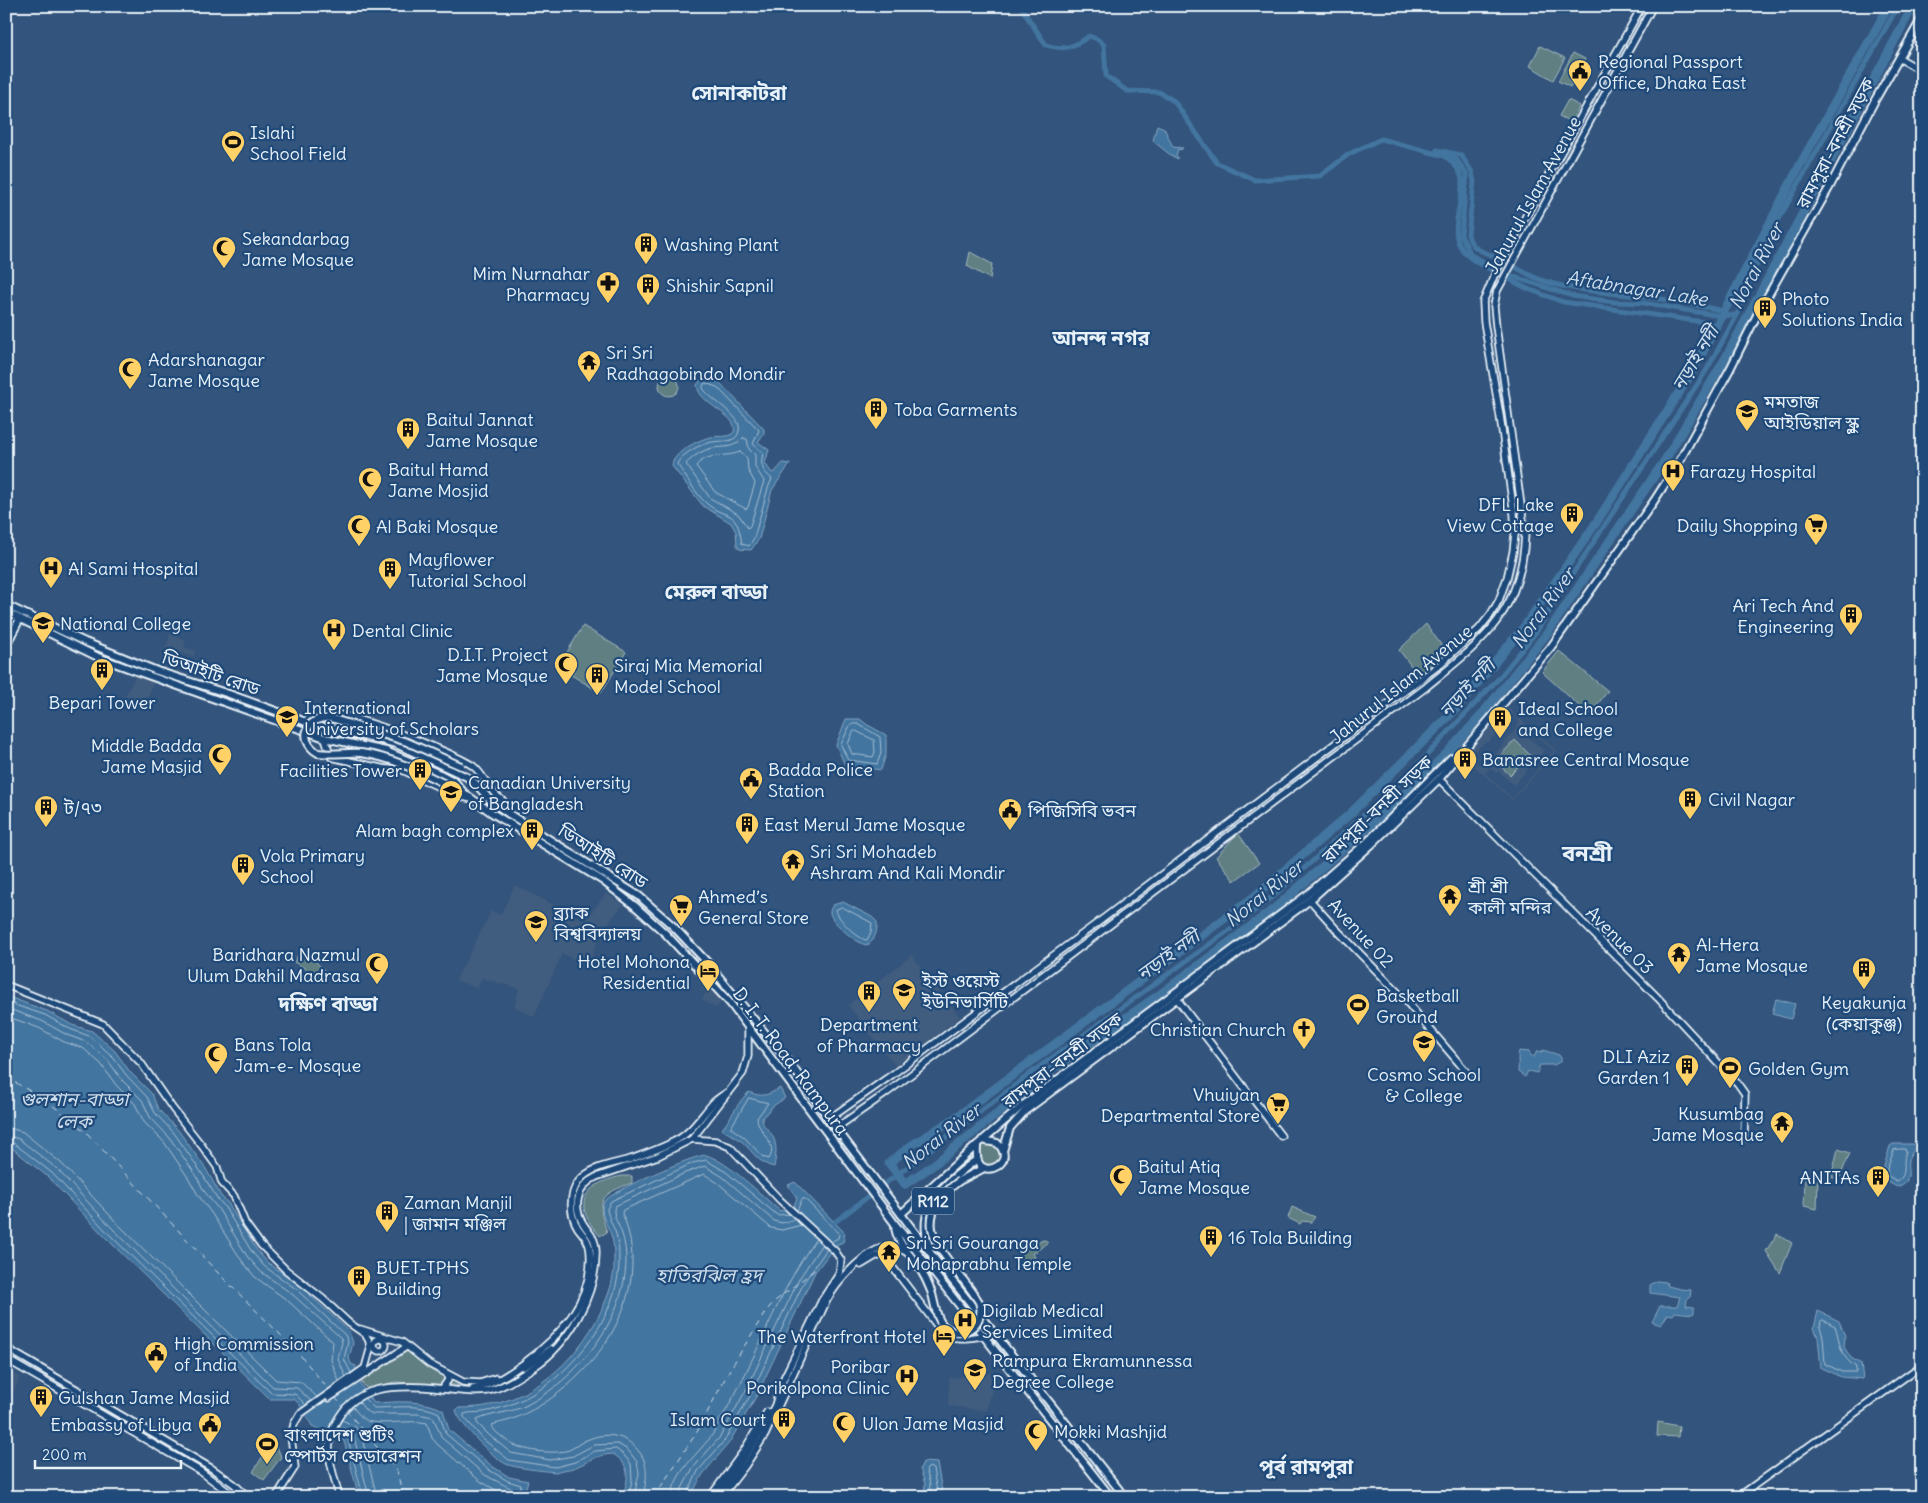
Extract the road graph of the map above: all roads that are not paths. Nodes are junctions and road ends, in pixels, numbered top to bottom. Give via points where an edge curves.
1 (1642, 6) edge
2 (1653, 6) edge
3 (1922, 18) edge
4 (1899, 58) junction
5 (1922, 70) edge
6 (6, 605) edge
7 (13, 614) edge
8 (6, 630) edge
9 (83, 641) junction
10 (6, 645) edge
11 (81, 649) junction
12 (1518, 686) junction
13 (305, 722) junction
14 (324, 738) junction
15 (1439, 778) junction
16 (475, 783) junction
17 (1284, 783) junction
18 (1289, 790) junction
19 (464, 793) junction
20 (472, 799) junction
21 (509, 814) junction
22 (1310, 900) junction
23 (700, 970) joint
24 (6, 985) edge
25 (1177, 999) junction
26 (748, 1027) junction
27 (938, 1041) junction
28 (944, 1049) junction
29 (893, 1074) junction
30 (1470, 1076) dead end
31 (900, 1083) junction
32 (879, 1085) junction
33 (731, 1090) junction
34 (885, 1094) junction
35 (842, 1110) junction
36 (830, 1119) junction
37 (848, 1119) junction
38 (836, 1128) junction
39 (1281, 1136) dead end
40 (1744, 1138) dead end
41 (692, 1139) junction
42 (980, 1142) junction
43 (1004, 1151) junction
44 (977, 1159) junction
45 (984, 1168) junction
46 (902, 1214) junction
47 (895, 1224) junction
48 (910, 1255) junction
49 (935, 1259) junction
50 (848, 1273) junction
51 (833, 1283) junction
52 (356, 1328) junction
53 (567, 1333) junction
54 (982, 1336) junction
55 (384, 1338) junction
56 (372, 1347) junction
57 (406, 1347) junction
58 (6, 1348) edge
59 (382, 1351) junction
60 (6, 1359) edge
61 (386, 1360) junction
62 (1922, 1365) edge
63 (515, 1370) junction
64 (364, 1371) junction
65 (447, 1374) junction
66 (442, 1389) junction
67 (466, 1391) junction
68 (738, 1463) junction
69 (727, 1485) junction
70 (235, 1497) edge
71 (248, 1497) edge
72 (276, 1497) edge
73 (339, 1497) edge
74 (710, 1497) edge
75 (715, 1497) edge
76 (722, 1497) edge
77 (1111, 1497) edge
78 (1125, 1497) edge
79 (1738, 1497) edge

1 - 17 street, Jahurul Islam Avenue via 1484,298 1515,527 1510,566 1499,600 1479,629 1451,655
2 - 18 street, Jahurul Islam Avenue via 1502,279 1494,302 1525,534 1520,570 1509,602 1488,634 1451,667
3 - 4 main road, রামপুরা-বনশ্রী সড়ক / R112
4 - 5 street
4 - 12 main road, রামপুরা-বনশ্রী সড়ক / R112 via 1679,462 1554,642
6 - 7 main road
7 - 8 main road
7 - 9 main road, ডিআইটি রোড
7 - 10 main road
7 - 11 main road, ডিআইটি রোড
9 - 11 main road
9 - 13 main road, ডিআইটি রোড via 156,671
11 - 14 main road, ডিআইটি রোড
12 - 15 main road, রামপুরা-বনশ্রী সড়ক / R112
12 - 42 main road, রামপুরা-বনশ্রী সড়ক / R112 via 1422,788 1308,894 1022,1106
13 - 16 main road, ডিআইটি রোড via 396,744
13 - 21 street via 318,713 343,716 388,729 461,759 481,774 507,805
14 - 19 main road, ডিআইটি রোড via 393,753 449,778
14 - 20 street via 331,757 400,770
15 - 22 main road, রামপুরা-বনশ্রী সড়ক / R112
15 - 40 street, Avenue 03 via 1658,998 1738,1084 1745,1094
16 - 19 main road, bridge via 461,766 407,742 324,717 316,719 308,730 310,744 318,753 381,757
16 - 21 main road, ডিআইটি রোড
17 - 18 street
17 - 27 street, Jahurul Islam Avenue
18 - 28 street, Jahurul Islam Avenue
19 - 20 main road, ডিআইটি রোড
20 - 23 main road, ডিআইটি রোড via 616,891 648,916
21 - 36 main road, ডিআইটি রোড via 627,888 667,920 746,1008
22 - 25 main road, রামপুরা-বনশ্রী সড়ক / R112
22 - 30 street, Avenue 02 via 1412,1007
23 - 26 main road, D. I. T. Road, Rampura
24 - 52 street via 103,1024 141,1063 217,1167 222,1183 234,1196 260,1245
25 - 39 street
25 - 43 main road, রামপুরা-বনশ্রী সড়ক / R112 via 1025,1111 1010,1128
26 - 33 street via 747,1062
26 - 47 main road, D. I. T. Road, Rampura
27 - 28 street
27 - 29 street, Jahurul Islam Avenue
28 - 31 street, Jahurul Islam Avenue
29 - 31 street
29 - 32 street, Jahurul Islam Avenue
31 - 34 street, Jahurul Islam Avenue
32 - 34 street
32 - 35 street, Jahurul Islam Avenue
33 - 41 street
33 - 63 street via 715,1101 676,1141 597,1169 580,1180 571,1201 576,1225 590,1249 584,1290 561,1332
34 - 37 street, Jahurul Islam Avenue
35 - 36 street, Jahurul Islam Avenue
35 - 37 street
36 - 38 main road, ডিআইটি রোড
37 - 38 street, Jahurul Islam Avenue
38 - 46 main road, ডিআইটি রোড
41 - 51 street via 710,1139 727,1145 835,1251 842,1264
41 - 53 street via 658,1156 596,1177 581,1189 578,1211 593,1237 596,1261 585,1303
42 - 43 main road via 997,1143
42 - 44 main road
42 - 46 main road, রামপুরা-বনশ্রী সড়ক / R112
43 - 45 main road via 1001,1164 995,1168
44 - 45 main road
44 - 49 main road, R112 via 940,1191 928,1209 926,1236
45 - 48 main road, bridge via 948,1191 936,1208 932,1228 937,1246 979,1302 981,1312 974,1326 959,1332 944,1326 920,1267
46 - 49 main road, ডিআইটি রোড
47 - 48 main road via 899,1241
47 - 54 main road
48 - 50 street via 897,1248 882,1248
49 - 78 main road, ডিআইটি রোড
50 - 51 street
50 - 54 street via 876,1256 884,1256 942,1332 961,1338
50 - 69 street via 828,1299 756,1451
51 - 68 street via 777,1398
52 - 55 street
52 - 56 street via 365,1334
53 - 63 street via 538,1358
53 - 67 street via 546,1358 523,1374 491,1390
54 - 77 main road
55 - 56 street
55 - 57 street via 402,1342
55 - 59 street via 386,1347
56 - 59 street
56 - 64 street
57 - 61 street
57 - 65 street
58 - 71 street via 211,1468
59 - 61 street
60 - 70 street via 200,1472
61 - 64 street
62 - 79 street
63 - 65 street via 475,1384
63 - 67 street via 494,1383
64 - 72 street via 296,1419 292,1445 295,1464
65 - 66 street via 448,1380
66 - 67 street
66 - 73 street via 392,1387 369,1391 353,1400 343,1411 330,1438 329,1455
68 - 69 street
68 - 74 street
69 - 75 street
69 - 76 street

